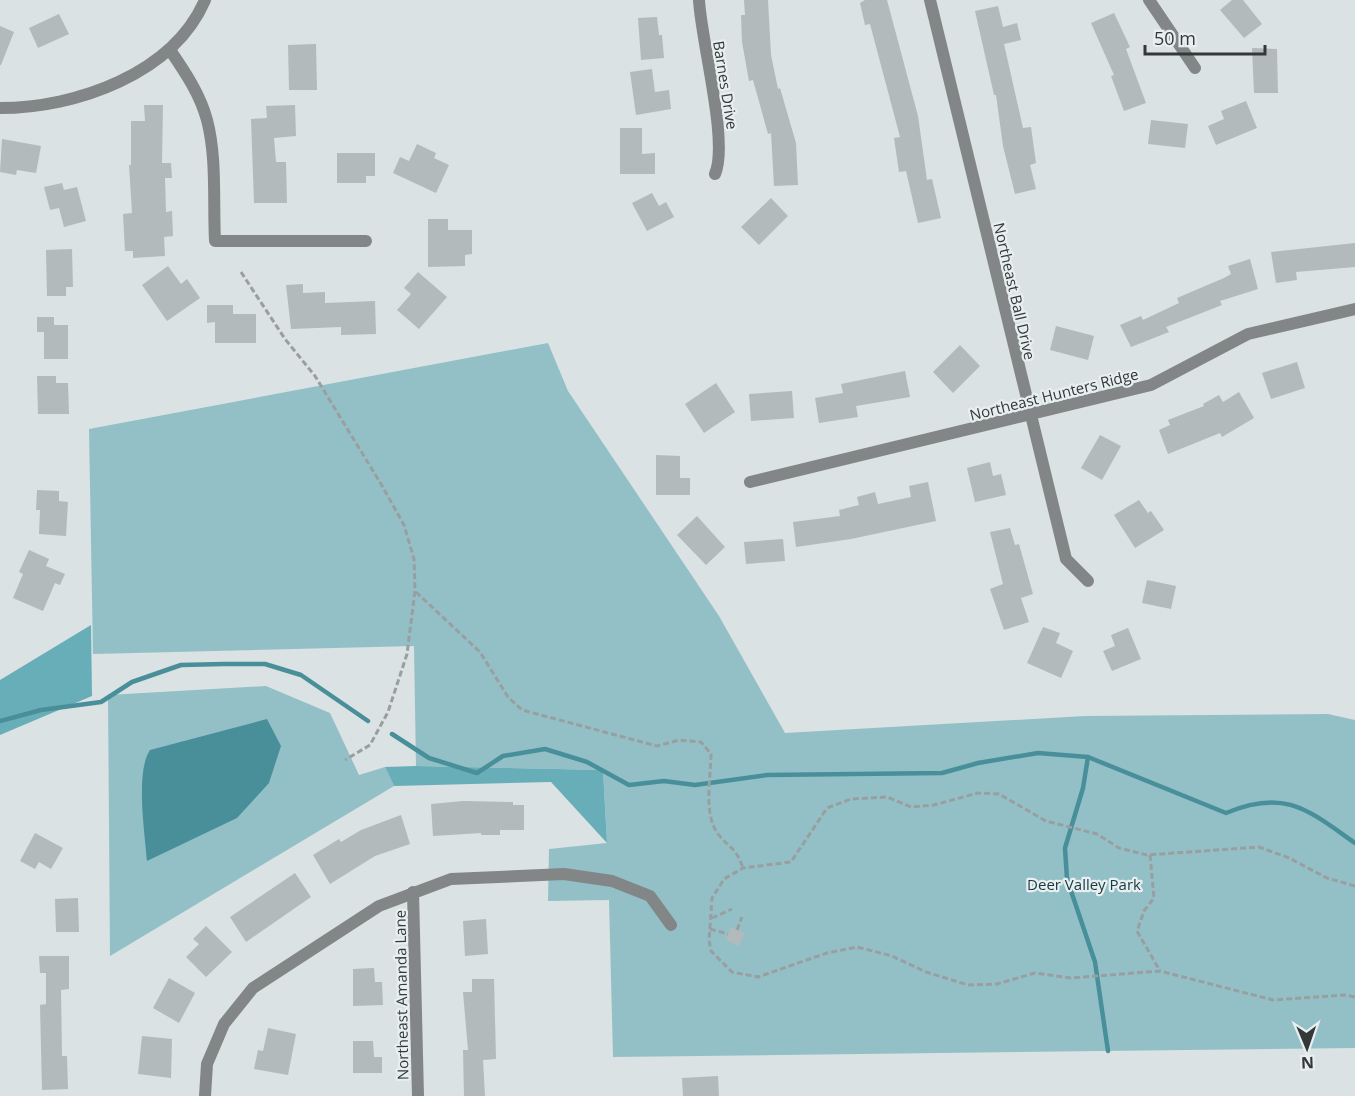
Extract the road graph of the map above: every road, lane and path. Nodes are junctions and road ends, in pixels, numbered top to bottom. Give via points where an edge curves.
1 (205, 0) edge
2 (699, 0) edge
3 (930, 0) edge
4 (1149, 0) edge
5 (170, 50) junction
6 (1195, 68) dead end
7 (0, 108) edge
8 (714, 174) dead end
9 (366, 241) dead end
10 (241, 272) dead end
11 (1355, 309) edge
12 (1030, 416) junction
13 (750, 482) dead end
14 (1088, 581) dead end
15 (415, 591) junction
16 (345, 760) dead end
17 (1150, 855) junction
18 (743, 868) junction
19 (1355, 886) edge
20 (413, 892) junction
21 (732, 909) dead end
22 (742, 917) dead end
23 (711, 918) junction
24 (671, 925) dead end
25 (710, 929) junction
26 (737, 930) dead end
27 (728, 934) dead end
28 (1160, 971) junction
29 (1355, 997) edge
30 (206, 1096) edge
31 (418, 1096) edge

1 - 5 street
2 - 8 street, Barnes Drive via 720,144
3 - 12 street, Northeast Ball Drive
4 - 6 street
5 - 7 street via 116,84 28,108
5 - 9 street via 187,76 207,121 215,241
10 - 15 path via 315,376 404,525 414,559
11 - 12 street, Northeast Hunters Ridge via 1248,334 1151,385
12 - 13 street, Northeast Hunters Ridge
12 - 14 street, Northeast Ball Drive via 1066,559
15 - 16 path via 407,654 388,712 370,745
15 - 18 path via 480,652 508,697 522,710 657,746 679,740 701,742 711,754 710,808 717,833 737,851
17 - 18 path via 1119,848 1097,834 1046,821 999,794 978,793 911,807 887,797 851,799 827,808 791,862
17 - 19 path via 1259,847 1327,878
17 - 28 path via 1154,898 1137,931
18 - 23 path via 723,879 712,898
20 - 24 street via 451,879 564,874 612,882 650,896
20 - 30 street via 379,906 253,988 224,1024 207,1064
20 - 31 street, Northeast Amanda Lane
21 - 23 path
22 - 26 path
23 - 25 path
25 - 27 path
25 - 28 path via 711,951 732,972 758,977 857,947 969,985 997,984 1035,973 1071,978
28 - 29 path via 1273,1000

